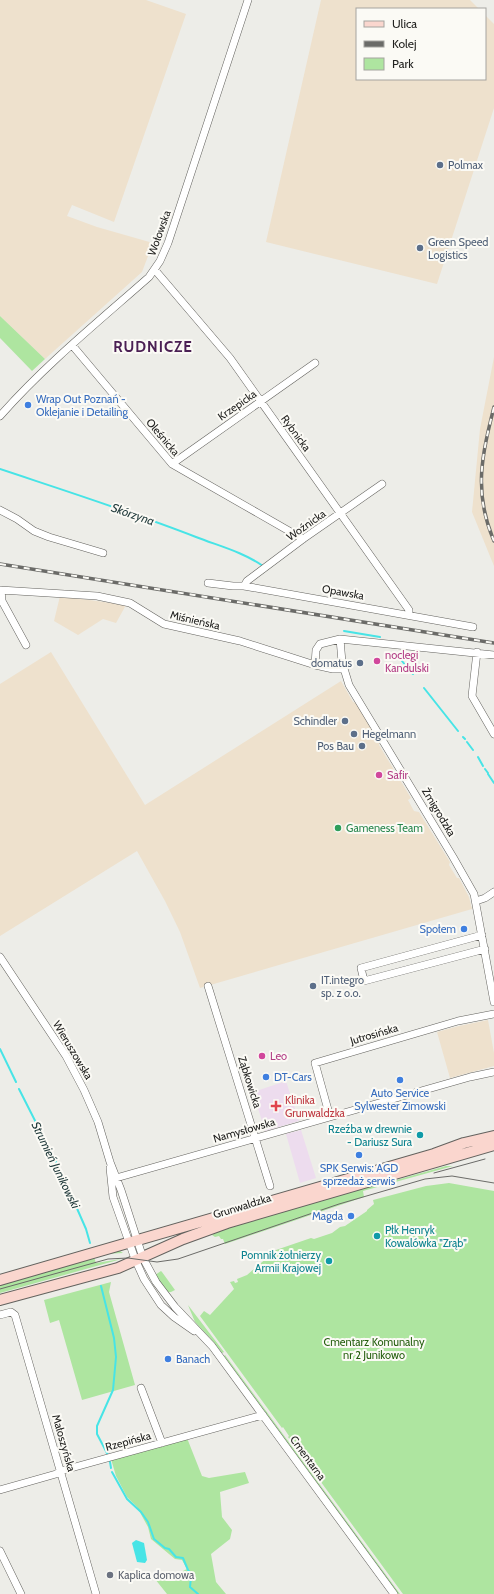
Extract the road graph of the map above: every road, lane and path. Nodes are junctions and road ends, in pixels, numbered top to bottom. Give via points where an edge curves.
1 (248, 0) edge
2 (155, 270) junction
3 (72, 345) junction
4 (315, 363) dead end
5 (261, 402) junction
6 (0, 416) edge
7 (172, 464) junction
8 (382, 484) dead end
9 (0, 510) edge
10 (341, 513) junction
11 (303, 539) junction
12 (102, 553) dead end
13 (208, 582) dead end
14 (244, 586) junction
15 (0, 590) edge
16 (409, 615) junction
17 (473, 627) dead end
18 (340, 639) junction
19 (26, 645) dead end
20 (477, 652) junction
21 (494, 655) edge
22 (316, 665) junction
23 (344, 669) junction
24 (494, 734) edge
25 (494, 892) edge
26 (476, 901) junction
27 (482, 935) junction
28 (485, 949) junction
29 (0, 957) edge
30 (208, 986) dead end
31 (494, 1002) edge
32 (494, 1014) edge
33 (494, 1072) edge
34 (330, 1117) junction
35 (494, 1136) edge
36 (256, 1138) junction
37 (494, 1145) edge
38 (110, 1162) junction
39 (116, 1178) junction
40 (270, 1186) dead end
41 (132, 1241) junction
42 (139, 1259) junction
43 (0, 1280) edge
44 (0, 1300) edge
45 (0, 1315) edge
46 (141, 1388) dead end
47 (263, 1415) junction
48 (162, 1443) junction
49 (61, 1472) junction
50 (0, 1490) edge
51 (0, 1550) edge
52 (21, 1594) edge
53 (96, 1594) edge
54 (394, 1594) edge

1 - 2 street, Wołowska via 168,243
2 - 3 street, Wołowska
2 - 5 street, Rybnicka via 230,358
3 - 6 street, Wołowska
3 - 7 street, Oleśnicka
4 - 5 street, Krzepicka
5 - 7 street, Krzepicka
5 - 10 street, Rybnicka
7 - 11 street, Oleśnicka
8 - 10 street, Woźnicka
9 - 12 street via 34,531
10 - 11 street, Woźnicka
10 - 16 street, Rybnicka via 409,610
11 - 14 street, Woźnicka via 247,581
13 - 14 street, Opawska
14 - 16 street, Opawska
15 - 19 street via 2,602
15 - 22 street, Miśnieńska via 97,596 130,603 164,624 240,642
16 - 17 street, Opawska
18 - 20 street
18 - 22 street via 320,644 316,650
18 - 23 street, Żmigrodzka
20 - 21 street
20 - 24 street via 472,696
22 - 23 street, Miśnieńska
23 - 26 street, Żmigrodzka via 349,685 454,856
25 - 26 street
26 - 27 street, Żmigrodzka
27 - 28 street, Żmigrodzka
27 - 28 street via 362,968 364,981
28 - 31 street, Żmigrodzka
29 - 38 street, Wieruszowska via 75,1071 98,1122
30 - 36 street, Ząbkowicka
32 - 34 street, Jutrosińska via 458,1021 315,1063
33 - 34 street, Namysłowska
34 - 36 street, Namysłowska
35 - 41 street, Grunwaldzka
36 - 39 street, Namysłowska
36 - 40 street, Ząbkowicka
37 - 42 street, Grunwaldzka via 227,1223
38 - 39 street, Wieruszowska
38 - 41 street, Wieruszowska via 113,1197
39 - 41 street, Wieruszowska
41 - 42 street, Cmentarna
41 - 43 street, Grunwaldzka
42 - 44 street, Grunwaldzka via 91,1276
42 - 47 street, Cmentarna via 149,1288 161,1305 212,1346
45 - 49 street, Małoszyńska via 11,1312 15,1315
46 - 48 street
47 - 48 street, Rzepińska
47 - 54 street, Cmentarna
48 - 49 street, Rzepińska
49 - 50 street, Rzepińska
49 - 53 street, Małoszyńska
51 - 52 street

